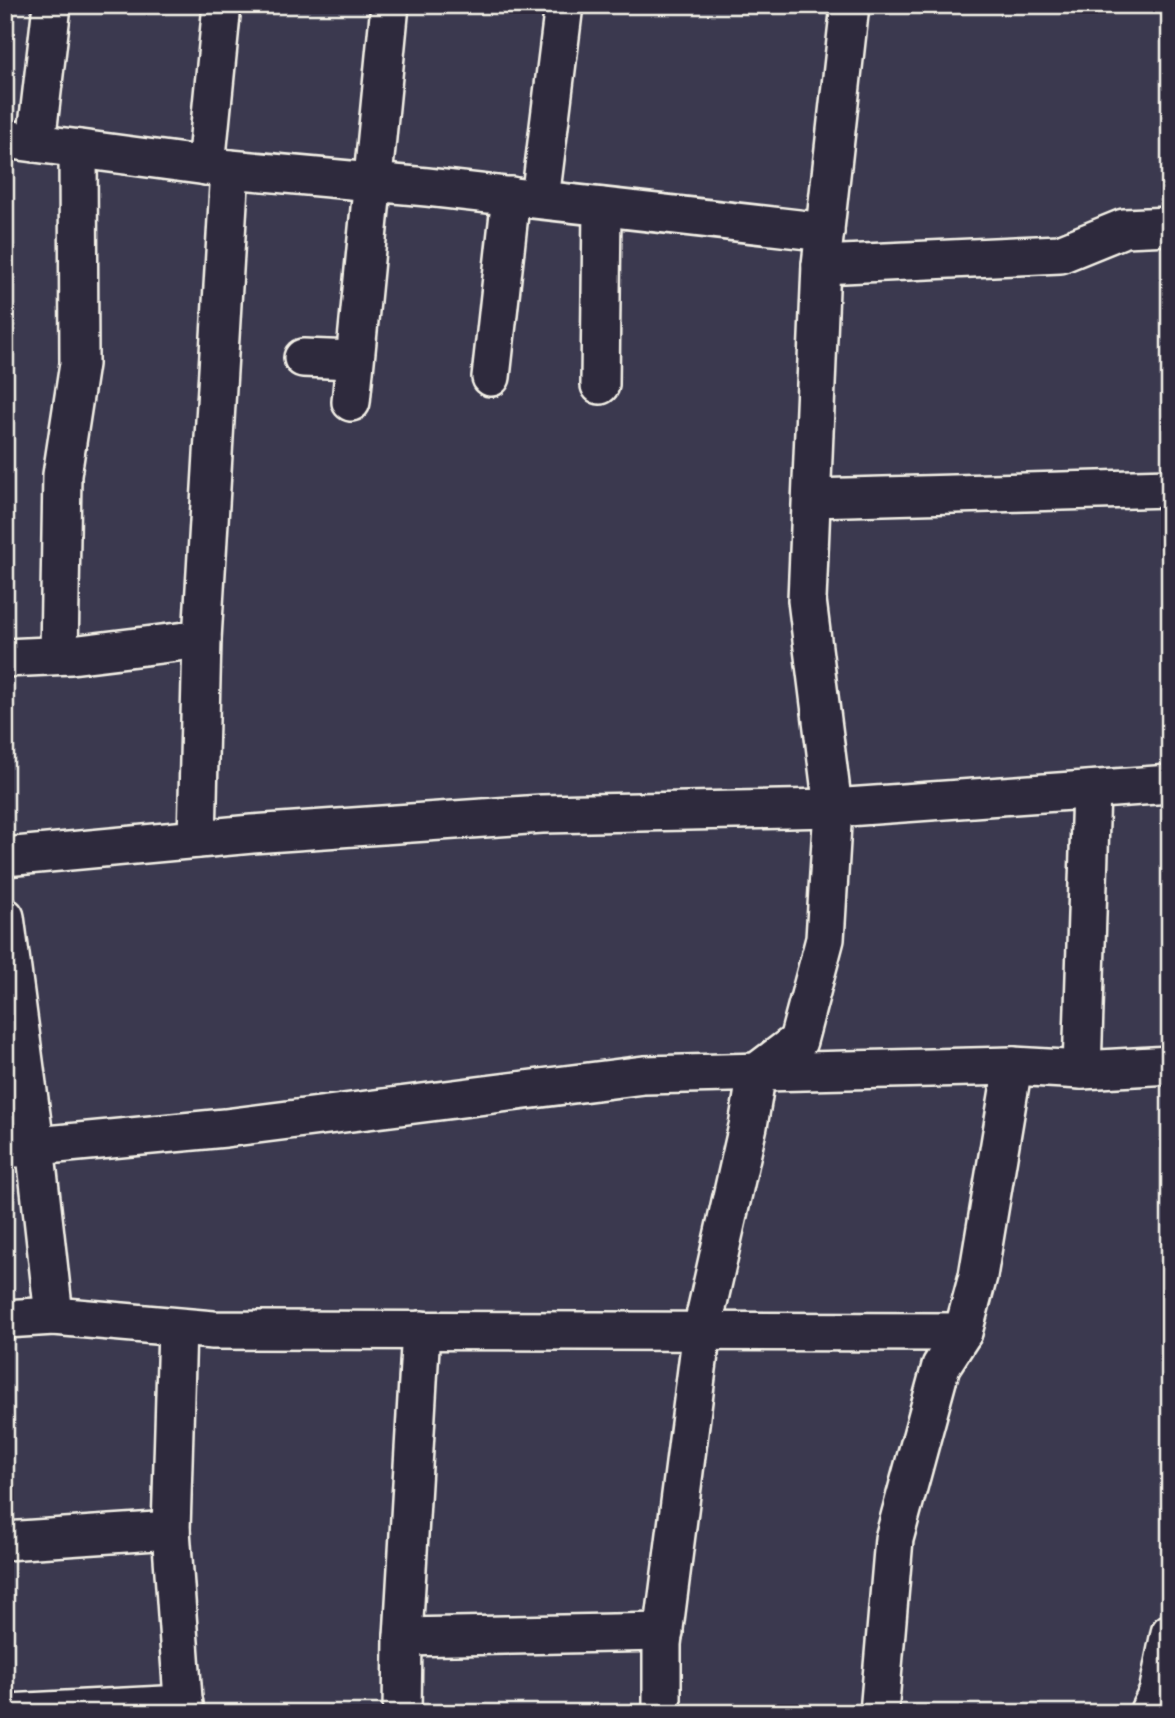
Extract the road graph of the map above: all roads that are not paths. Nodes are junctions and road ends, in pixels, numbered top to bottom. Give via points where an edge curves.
1 (52, 5) edge
2 (222, 5) edge
3 (390, 5) edge
4 (564, 5) edge
5 (850, 5) edge
6 (20, 141) edge
7 (78, 149) junction
8 (218, 167) junction
9 (372, 182) junction
10 (525, 198) junction
11 (602, 207) junction
12 (1170, 226) edge
13 (823, 249) junction
14 (303, 358) dead end
15 (354, 360) junction
16 (491, 377) dead end
17 (600, 385) dead end
18 (351, 402) dead end
19 (1170, 488) edge
20 (812, 498) junction
21 (202, 639) junction
22 (60, 655) junction
23 (5, 657) edge
24 (1170, 784) edge
25 (1091, 790) junction
26 (833, 808) junction
27 (197, 839) junction
28 (5, 857) edge
29 (5, 917) edge
30 (1170, 1065) edge
31 (1013, 1066) junction
32 (1082, 1070) junction
33 (757, 1072) junction
34 (20, 1147) edge
35 (54, 1316) junction
36 (5, 1319) edge
37 (177, 1328) junction
38 (421, 1330) junction
39 (702, 1330) junction
40 (963, 1332) junction
41 (171, 1530) junction
42 (5, 1541) edge
43 (664, 1632) junction
44 (1170, 1633) edge
45 (403, 1637) junction
46 (184, 1708) edge
47 (7, 1713) edge
48 (402, 1713) edge
49 (663, 1713) edge
50 (879, 1713) edge
51 (1149, 1713) edge

1 - 6 street
2 - 8 street
3 - 9 street
4 - 10 street
5 - 13 street
6 - 7 street
7 - 8 street
7 - 22 street via 79,364 62,475
8 - 9 street
8 - 21 street
9 - 10 street
9 - 15 street
10 - 11 street
10 - 16 street
11 - 13 street
11 - 17 street
12 - 13 street via 1124,228 1060,254
13 - 20 street
14 - 15 street
15 - 18 street
19 - 20 street
20 - 26 street via 807,600
21 - 22 street
21 - 27 street
22 - 23 street
24 - 25 street
25 - 26 street
25 - 32 street
26 - 27 street via 542,814
26 - 33 street via 825,939 798,1041
27 - 28 street
29 - 34 street
30 - 32 street
31 - 32 street
31 - 33 street
31 - 40 street via 978,1276
33 - 34 street via 644,1075 225,1128
33 - 39 street
34 - 35 street
35 - 36 street
35 - 37 street
37 - 38 street
37 - 41 street
38 - 39 street
38 - 45 street
39 - 40 street
39 - 43 street
40 - 50 street via 941,1366 894,1539
41 - 42 street
41 - 46 street
43 - 45 street
43 - 49 street
44 - 51 street via 1158,1693
45 - 48 street
46 - 47 street

